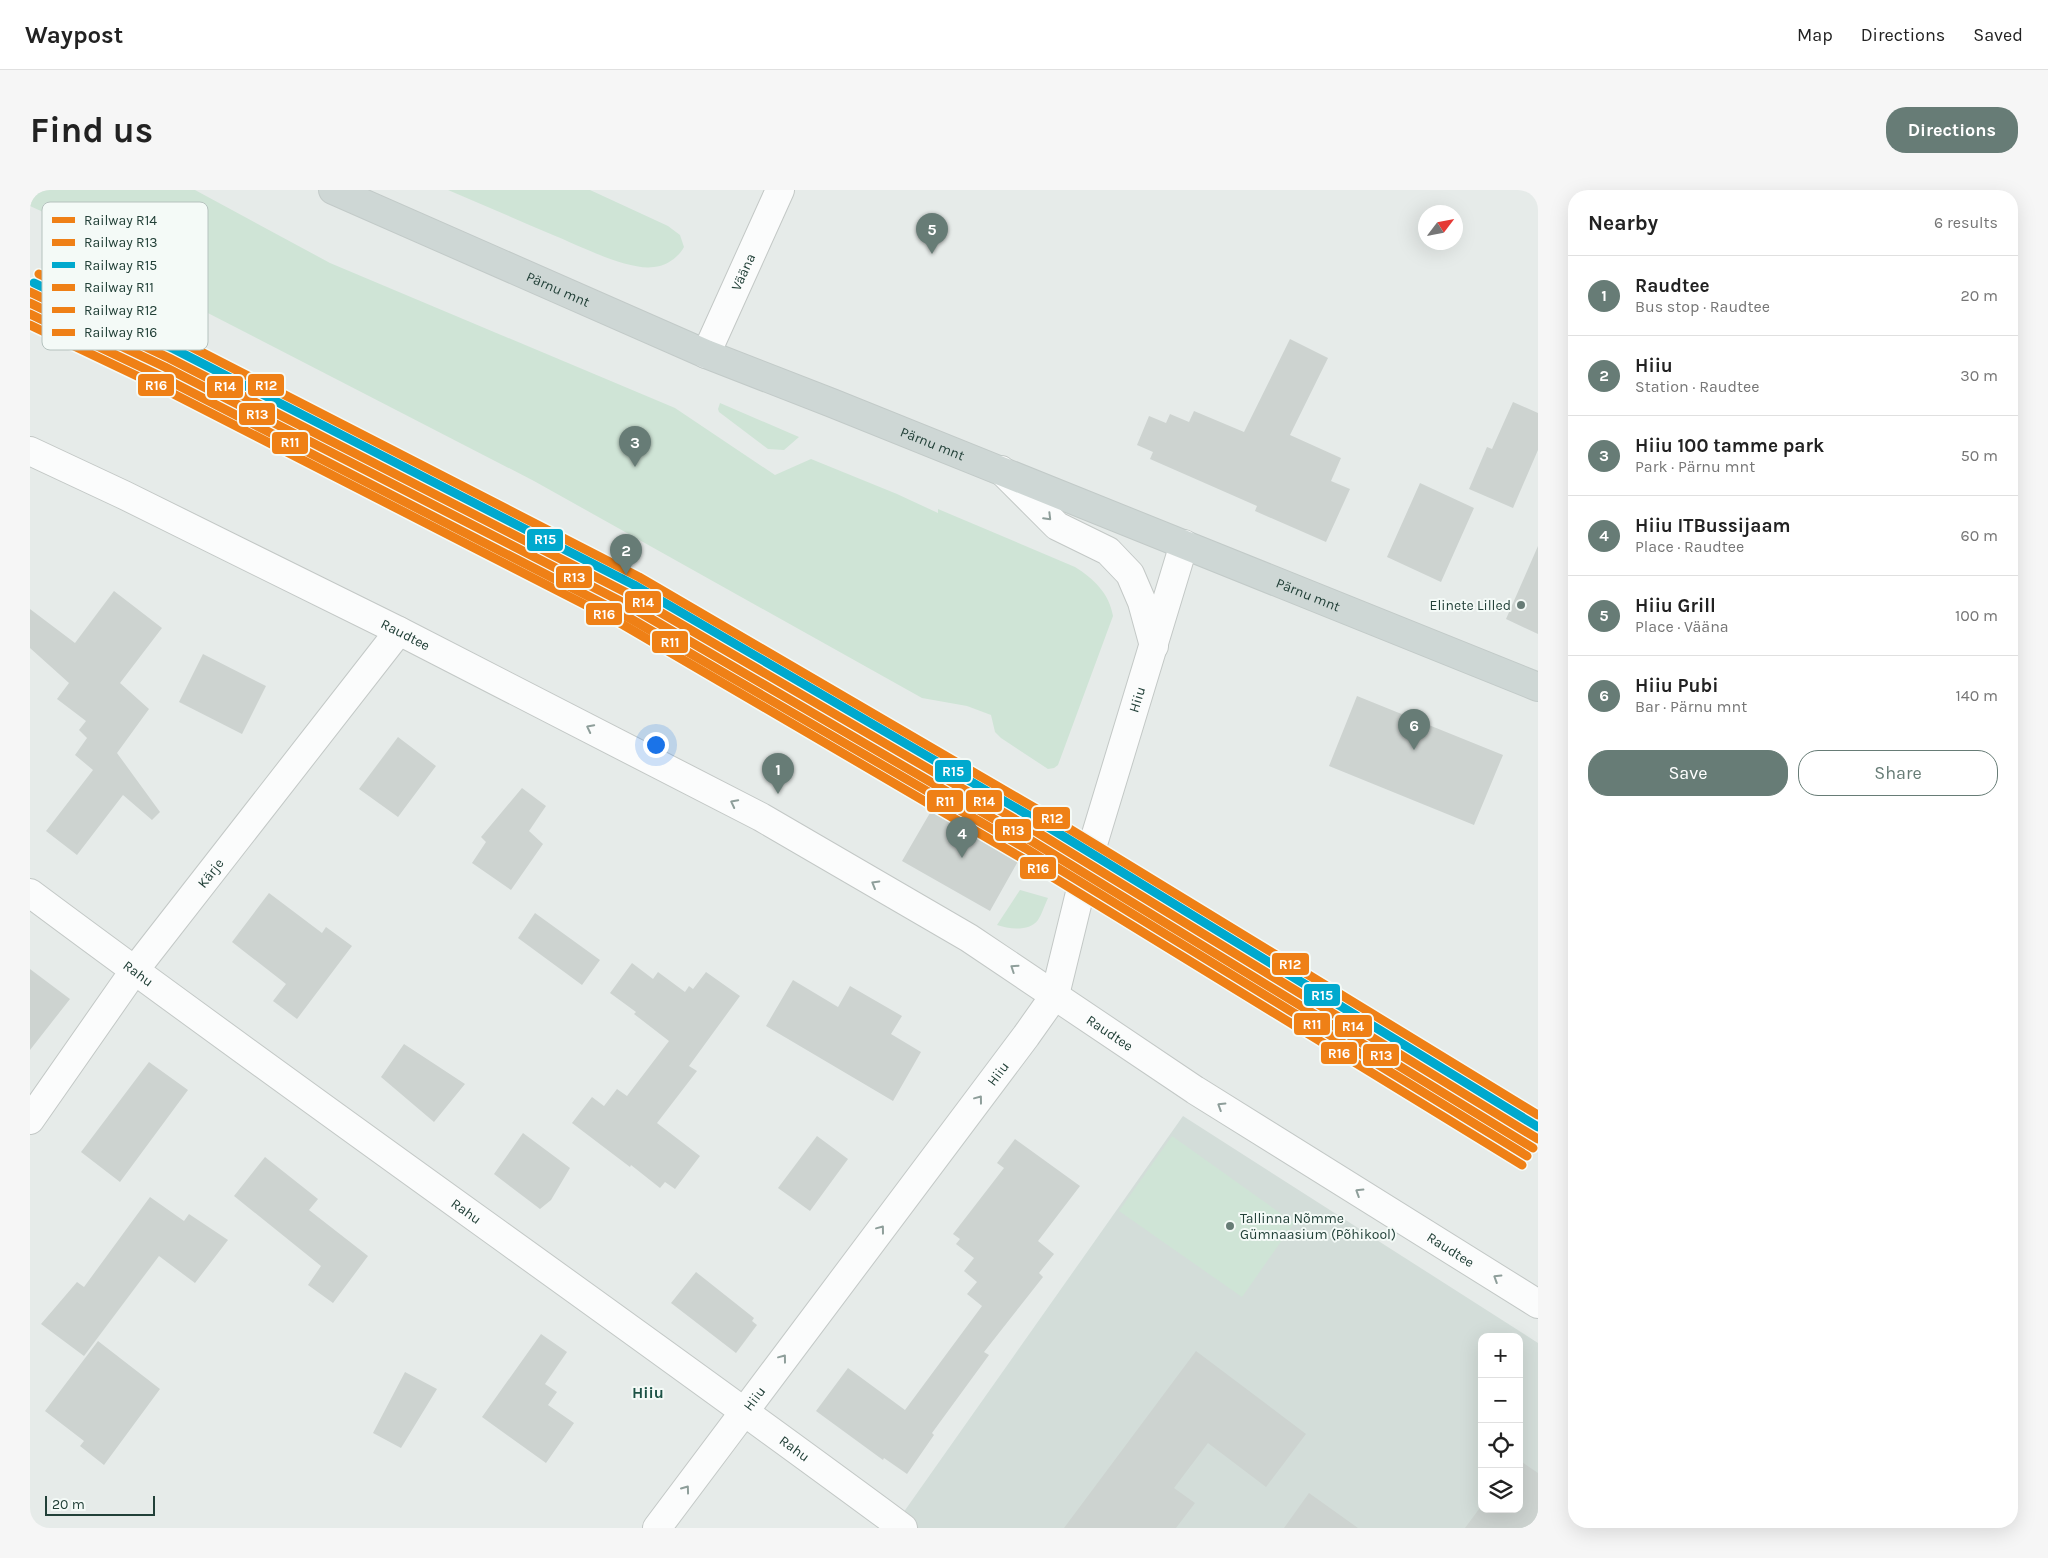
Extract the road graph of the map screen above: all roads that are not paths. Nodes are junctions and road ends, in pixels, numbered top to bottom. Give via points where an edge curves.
1 (333, 190) edge
2 (780, 190) edge
3 (706, 354) junction
4 (30, 451) edge
5 (1001, 470) junction
6 (1184, 544) junction
7 (399, 632) junction
8 (1154, 646) junction
9 (1538, 686) edge
10 (30, 893) edge
11 (134, 971) junction
12 (1055, 995) junction
13 (30, 1120) edge
14 (1538, 1304) edge
15 (743, 1411) junction
16 (657, 1528) edge
17 (902, 1528) edge

1 - 3 main road, Pärnu mnt
2 - 3 street, Vääna
3 - 5 main road, Pärnu mnt
4 - 7 street, Raudtee
5 - 6 main road, Pärnu mnt
5 -> 8 street via 1057,526 1108,551 1130,574 1142,602
6 - 8 street, Hiiu
6 - 9 main road, Pärnu mnt
7 - 11 street, Kärje
12 -> 7 street, Raudtee via 969,938 761,817
8 - 12 street, Hiiu via 1087,864
10 - 11 street, Rahu
11 - 13 street, Kärje
11 - 15 street, Rahu
14 -> 12 street, Raudtee via 1195,1090
15 -> 12 street, Hiiu
16 -> 15 street, Hiiu
15 - 17 street, Rahu

